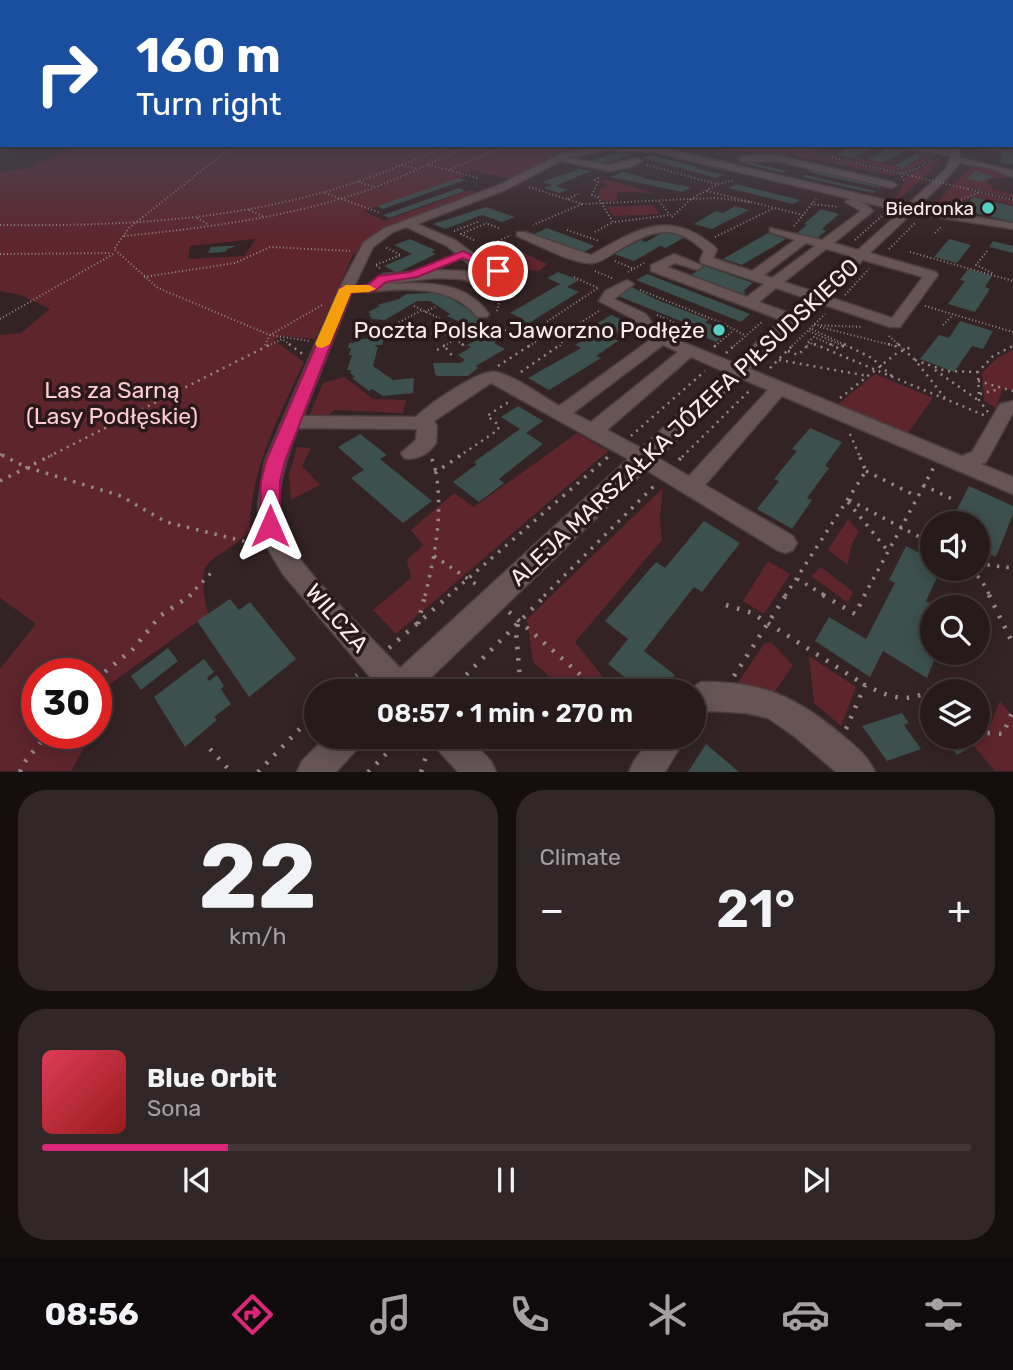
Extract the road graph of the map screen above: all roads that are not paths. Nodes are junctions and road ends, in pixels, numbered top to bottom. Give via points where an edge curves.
1 (538, 169) edge
2 (742, 169) edge
3 (786, 169) edge
4 (803, 169) edge
5 (823, 169) edge
6 (856, 169) edge
7 (943, 169) edge
8 (799, 172) junction
9 (759, 173) junction
10 (786, 179) junction
11 (892, 187) junction
12 (828, 194) junction
13 (860, 197) junction
14 (910, 209) junction
15 (406, 223) junction
16 (1013, 226) edge
17 (774, 230) dead end
18 (519, 233) road end
19 (803, 239) junction
20 (822, 245) junction
21 (860, 256) junction
22 (453, 258) junction
23 (701, 263) junction
24 (412, 275) junction
25 (754, 276) junction
26 (679, 277) junction
27 (620, 281) road end
28 (774, 283) junction
29 (346, 289) junction
30 (371, 289) junction
31 (816, 298) junction
32 (748, 303) junction
33 (491, 316) road end
34 (792, 319) junction
35 (661, 340) junction
36 (689, 351) junction
37 (737, 371) junction
38 (779, 389) junction
39 (560, 414) junction
40 (1009, 419) edge
41 (291, 422) junction
42 (421, 423) junction
43 (593, 431) junction
44 (411, 453) dead end
45 (643, 459) junction
46 (964, 464) junction
47 (691, 486) junction
48 (1013, 486) edge
49 (785, 543) dead end
50 (389, 679) edge
51 (411, 679) edge
52 (708, 700) edge
53 (335, 749) edge
54 (448, 749) edge
55 (662, 749) edge
56 (313, 772) edge
57 (480, 772) edge
58 (645, 772) edge
59 (859, 772) edge

1 - 15 street, WILCZA via 502,188
2 - 9 street, WILCZA
3 - 8 street
4 - 8 street
5 - 11 street
6 - 11 street via 884,175 894,181
7 - 14 street, ALEJA MARSZAŁKA JÓZEFA PIŁSUDSKIEGO
8 - 10 street
8 - 11 street
9 - 10 street, WILCZA
9 - 12 street via 756,178
10 - 12 street, WILCZA
11 - 13 street
12 - 13 street, WILCZA
12 - 20 street via 868,211
13 - 14 street, WILCZA
14 - 16 street, WILCZA
14 - 21 street, ALEJA MARSZAŁKA JÓZEFA PIŁSUDSKIEGO
15 - 22 street via 458,247
15 - 29 street, WILCZA via 375,239 363,252
17 - 19 street
18 - 23 street via 594,259 653,227 665,226 696,236 711,250
19 - 20 street
19 - 25 street
20 - 21 street
20 - 28 street
21 - 31 street, ALEJA MARSZAŁKA JÓZEFA PIŁSUDSKIEGO
21 - 31 street via 931,275 895,324
22 - 24 street
22 - 24 street via 506,277 489,285 457,274
23 - 25 street
23 - 26 street
23 - 26 street via 674,258 656,268
24 - 30 street via 383,278
25 - 28 street
26 - 32 street
27 - 35 street via 606,302 642,317 649,332
28 - 31 street
28 - 32 street
29 - 30 street
29 - 41 street, WILCZA
30 - 33 street via 442,288
31 - 34 street, ALEJA MARSZAŁKA JÓZEFA PIŁSUDSKIEGO
32 - 34 street
34 - 37 street, ALEJA MARSZAŁKA JÓZEFA PIŁSUDSKIEGO
35 - 36 street
35 - 39 street
36 - 37 street
36 - 43 street
37 - 38 street
37 - 45 street, ALEJA MARSZAŁKA JÓZEFA PIŁSUDSKIEGO
38 - 46 street
38 - 47 street
39 - 42 street via 500,384 432,412
39 - 43 street
40 - 46 street via 979,457
41 - 42 street
41 - 50 street, WILCZA via 271,481 270,526 275,540 291,566
42 - 44 street via 427,426 426,443
43 - 45 street
45 - 47 street
45 - 51 street, ALEJA MARSZAŁKA JÓZEFA PIŁSUDSKIEGO
46 - 48 street
47 - 49 street
52 - 59 street via 776,706 838,750
53 - 56 street
54 - 57 street
55 - 58 street

